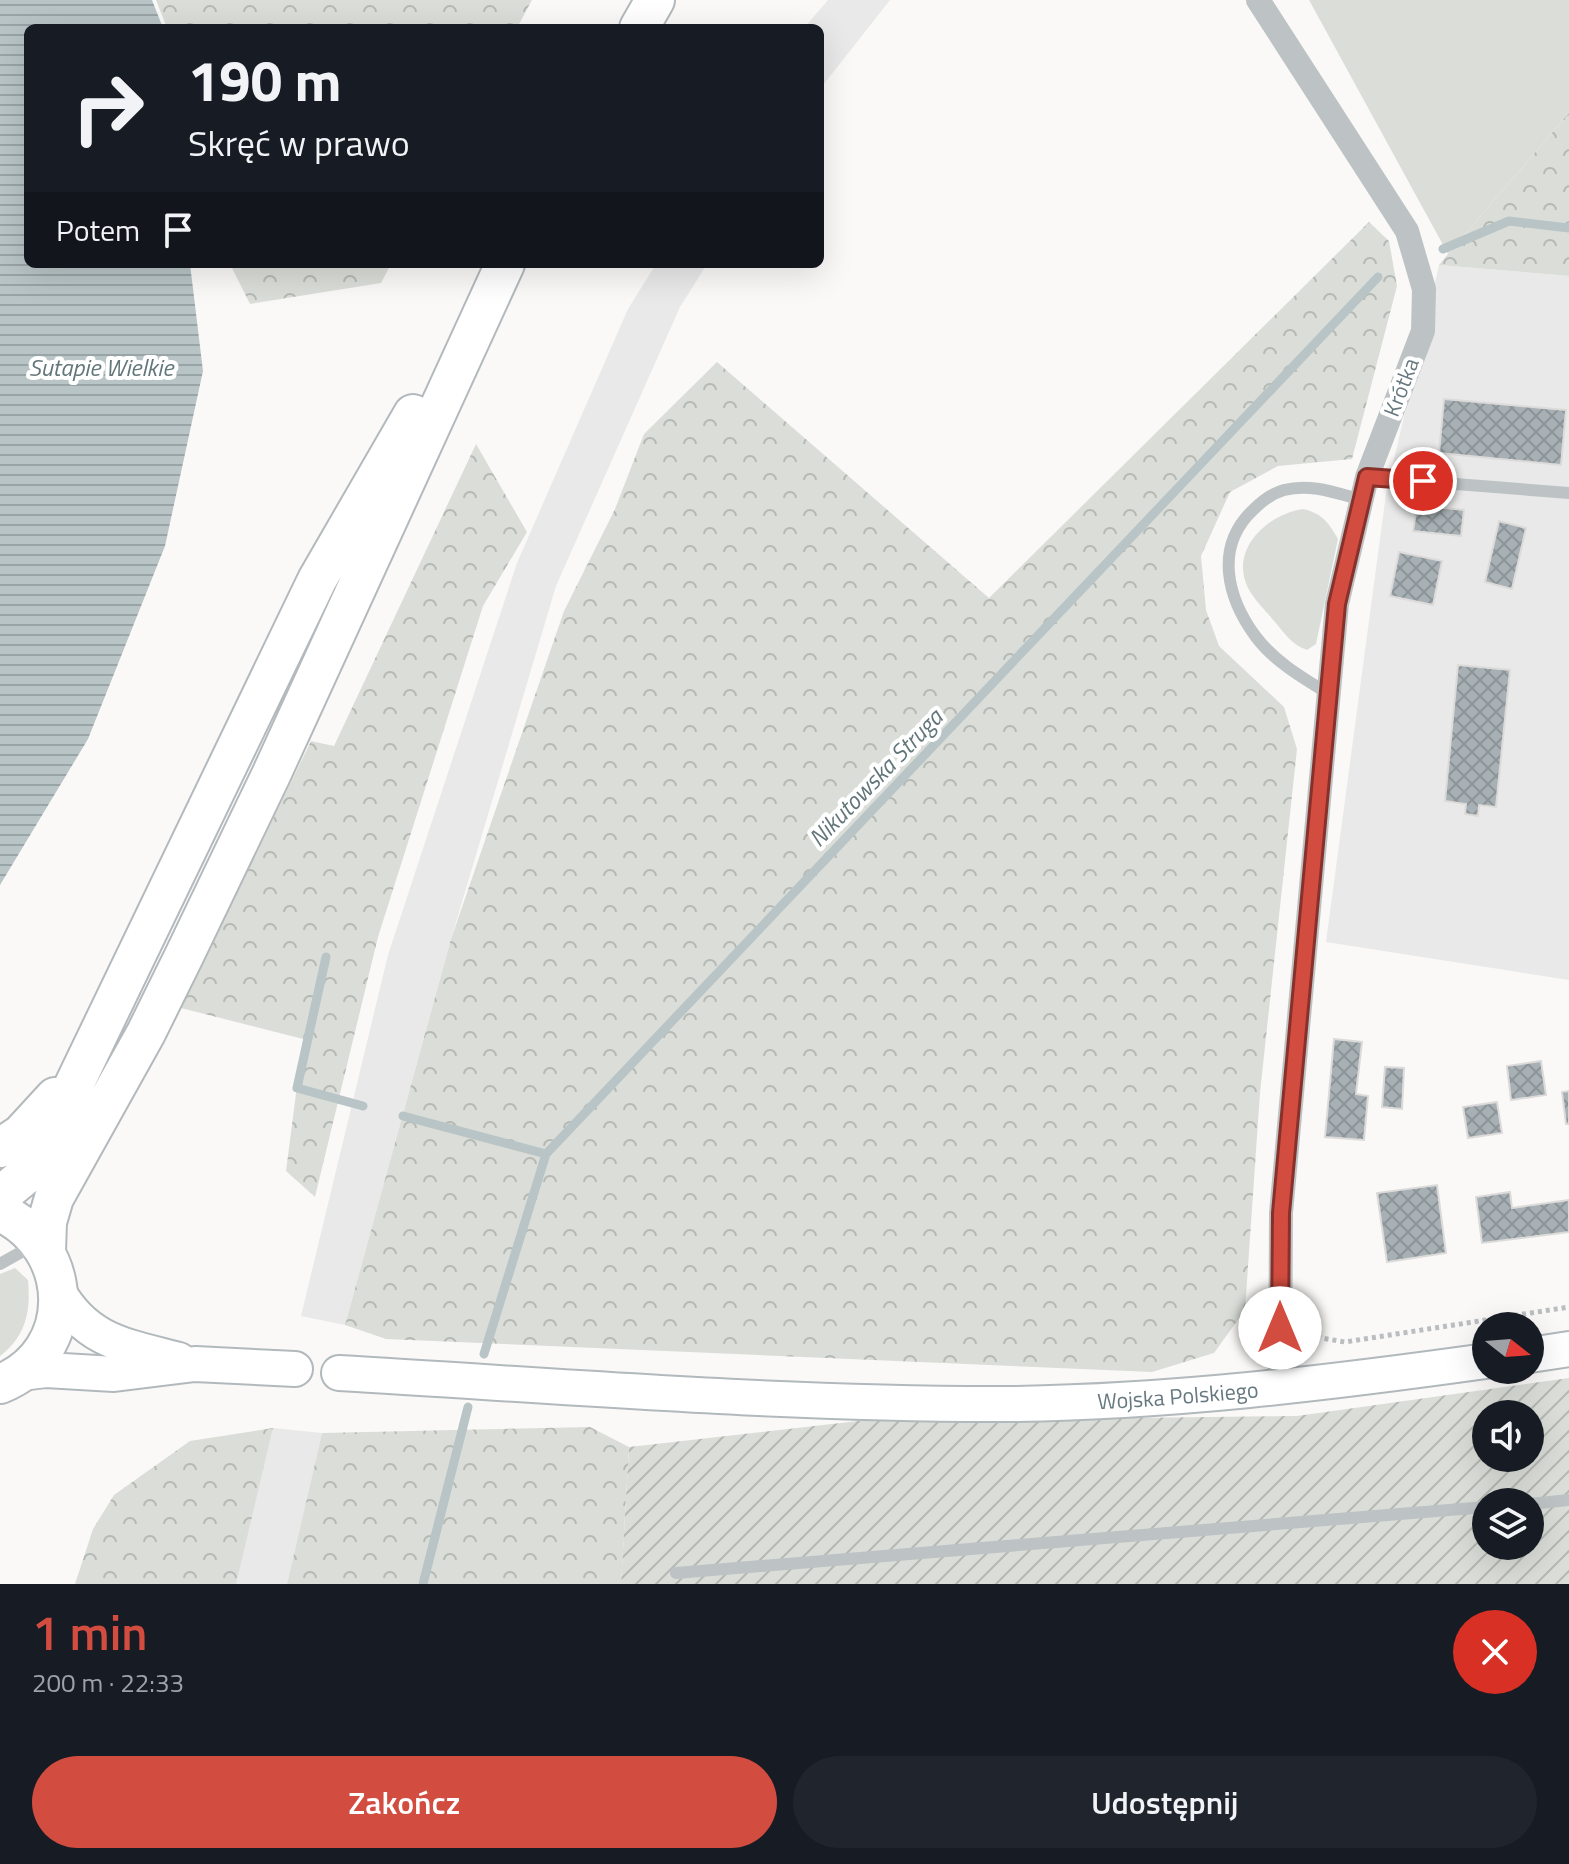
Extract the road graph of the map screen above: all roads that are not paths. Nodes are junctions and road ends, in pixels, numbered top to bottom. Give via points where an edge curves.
1 (655, 0) edge
2 (1258, 0) edge
3 (641, 24) edge
4 (501, 268) edge
5 (501, 268) edge
6 (1364, 488) junction
7 (1569, 493) edge
8 (1329, 694) junction
9 (87, 1057) junction
10 (0, 1148) edge
11 (0, 1196) edge
12 (0, 1212) edge
13 (43, 1246) junction
14 (0, 1264) edge
15 (58, 1291) junction
16 (1569, 1349) edge
17 (1544, 1353) edge
18 (1472, 1363) edge
19 (195, 1364) junction
20 (295, 1369) dead end
21 (339, 1373) dead end
22 (8, 1384) edge
23 (1280, 1387) junction
24 (1569, 1500) edge
25 (1544, 1503) edge
26 (1472, 1508) edge
27 (676, 1573) dead end

1 - 3 main road
2 - 6 street, Krótka via 1410,242 1422,281 1423,331
4 - 9 main road via 317,580
5 - 13 main road via 184,956 54,1198
6 - 7 lane
6 - 8 street, Krótka via 1337,604
6 - 8 lane via 1281,490 1240,523 1226,570 1257,638 1293,672
8 - 23 street, Krótka via 1281,1213
9 - 10 main road via 43,1112
9 - 11 main road via 28,1173
12 - 13 main road via 27,1228
13 - 14 lane
13 - 15 main road
15 - 19 street via 71,1313 96,1333
15 - 22 main road via 58,1310 46,1345
16 - 17 street
18 - 23 street, Wojska Polskiego
19 - 20 street
19 - 22 street
21 - 23 street, Wojska Polskiego via 846,1402 1013,1404
24 - 25 lane
26 - 27 lane

